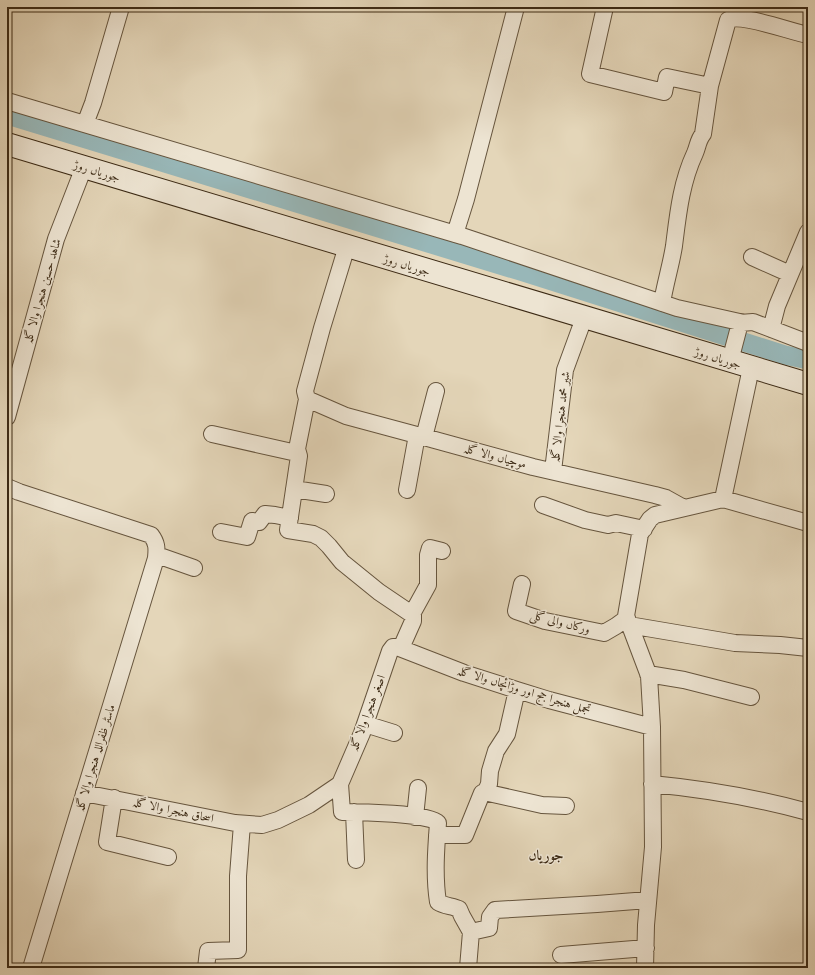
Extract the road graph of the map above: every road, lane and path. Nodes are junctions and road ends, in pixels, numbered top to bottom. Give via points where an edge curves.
1 (121, 7) edge
2 (516, 7) edge
3 (605, 7) edge
4 (808, 35) edge
5 (710, 86) junction
6 (7, 101) edge
7 (85, 124) junction
8 (7, 144) edge
9 (84, 167) junction
10 (808, 232) edge
11 (455, 234) junction
12 (347, 246) junction
13 (752, 257) dead end
14 (790, 274) junction
15 (662, 303) junction
16 (584, 318) junction
17 (741, 328) junction
18 (771, 329) junction
19 (808, 343) edge
20 (731, 357) junction
21 (751, 368) junction
22 (12, 379) edge
23 (808, 384) edge
24 (436, 391) dead end
25 (307, 399) junction
26 (7, 417) edge
27 (212, 434) dead end
28 (420, 436) junction
29 (297, 450) junction
30 (552, 471) junction
31 (7, 487) edge
32 (294, 489) junction
33 (407, 490) dead end
34 (326, 494) dead end
35 (655, 494) junction
36 (723, 499) junction
37 (543, 505) dead end
38 (684, 508) junction
39 (290, 518) junction
40 (808, 523) edge
41 (647, 524) junction
42 (221, 532) dead end
43 (442, 551) dead end
44 (157, 552) junction
45 (194, 568) dead end
46 (522, 584) dead end
47 (412, 614) junction
48 (628, 621) junction
49 (399, 648) junction
50 (808, 648) edge
51 (648, 674) junction
52 (518, 690) junction
53 (751, 698) dead end
54 (365, 724) junction
55 (652, 728) junction
56 (394, 733) dead end
57 (340, 784) junction
58 (652, 784) junction
59 (418, 788) dead end
60 (484, 792) junction
61 (84, 793) junction
62 (114, 798) junction
63 (566, 806) dead end
64 (354, 812) junction
65 (808, 812) edge
66 (415, 816) junction
67 (242, 824) junction
68 (437, 835) junction
69 (168, 856) dead end
70 (356, 860) dead end
71 (648, 900) junction
72 (472, 932) junction
73 (646, 948) junction
74 (561, 954) dead end
75 (31, 968) edge
76 (206, 968) edge
77 (468, 968) edge
78 (645, 968) edge

1 - 7 street
2 - 11 street
3 - 5 street via 590,74 664,92 667,77
4 - 5 street via 766,23 731,18 728,20
5 - 15 street via 703,134 683,184
6 - 7 street
7 - 11 street
8 - 9 street, جوریاں روڑ
9 - 12 street, جوریاں روڑ
9 - 22 street, شاہد حسین ہنجرا والا گلہ via 56,239
10 - 14 street
11 - 15 street
12 - 16 street, جوریاں روڑ
12 - 25 street via 305,391
13 - 14 street
14 - 18 street
15 - 17 street
16 - 20 street, جوریاں روڑ
16 - 30 street, شیر محمد ہنجرا والا گلہ via 564,370
17 - 18 street via 753,322
17 - 20 street
18 - 19 street
20 - 21 street, جوریاں روڑ
21 - 23 street, جوریاں روڑ
21 - 36 street
22 - 26 street, شاہد حسین ہنجرا والا گلہ
24 - 28 street
25 - 28 street, موچیاں والا گلہ via 346,416
25 - 29 street
27 - 29 street via 292,452
28 - 30 street, موچیاں والا گلہ
28 - 33 street
29 - 32 street via 299,456
30 - 35 street, موچیاں والا گلہ
31 - 44 street via 151,535 156,541
32 - 34 street
32 - 39 street
35 - 38 street, موچیاں والا گلہ
35 - 41 street
36 - 38 street
36 - 40 street
37 - 41 street via 608,526 616,523
38 - 41 street via 655,515
39 - 42 street via 264,514 259,522 252,521 247,537
39 - 47 street via 288,530 313,534 321,538 342,562
41 - 48 street via 640,534 626,616
43 - 47 street, اصغر ہنجرا والا گلہ via 430,548 428,585
44 - 45 street
44 - 61 street, ماسٹر ظفراللہ ہنجرا والا گلہ
46 - 48 street, ورکاں والی گلی via 516,611 545,621 604,633
47 - 49 street, اصغر ہنجرا والا گلہ via 413,621
48 - 50 street via 735,643
48 - 51 street
49 - 52 street, تجمل ہنجرا جج اور وڑائچاں والا گلہ
49 - 54 street, اصغر ہنجرا والا گلہ via 393,647 390,652
51 - 53 street via 684,680
51 - 55 street
52 - 55 street, تجمل ہنجرا جج اور وڑائچاں والا گلہ
52 - 60 street via 507,734 496,751 489,784
54 - 56 street
54 - 57 street, اصغر ہنجرا والا گلہ
55 - 58 street
57 - 64 street via 342,812
57 - 67 street, اسحاق ہنجرا والا گلہ via 309,805 284,817 262,825
58 - 65 street via 781,804
58 - 71 street via 653,847
59 - 66 street
60 - 63 street via 542,805
60 - 68 street via 465,835
61 - 62 street, اسحاق ہنجرا والا گلہ
61 - 75 street, ماسٹر ظفراللہ ہنجرا والا گلہ
62 - 67 street, اسحاق ہنجرا والا گلہ
62 - 69 street via 107,842
64 - 66 street
64 - 70 street
66 - 68 street via 436,820
67 - 76 street via 238,876 238,950 208,952
68 - 72 street via 438,902 459,909
71 - 72 street via 495,910 490,917 489,928
71 - 73 street
72 - 77 street
73 - 74 street
73 - 78 street

